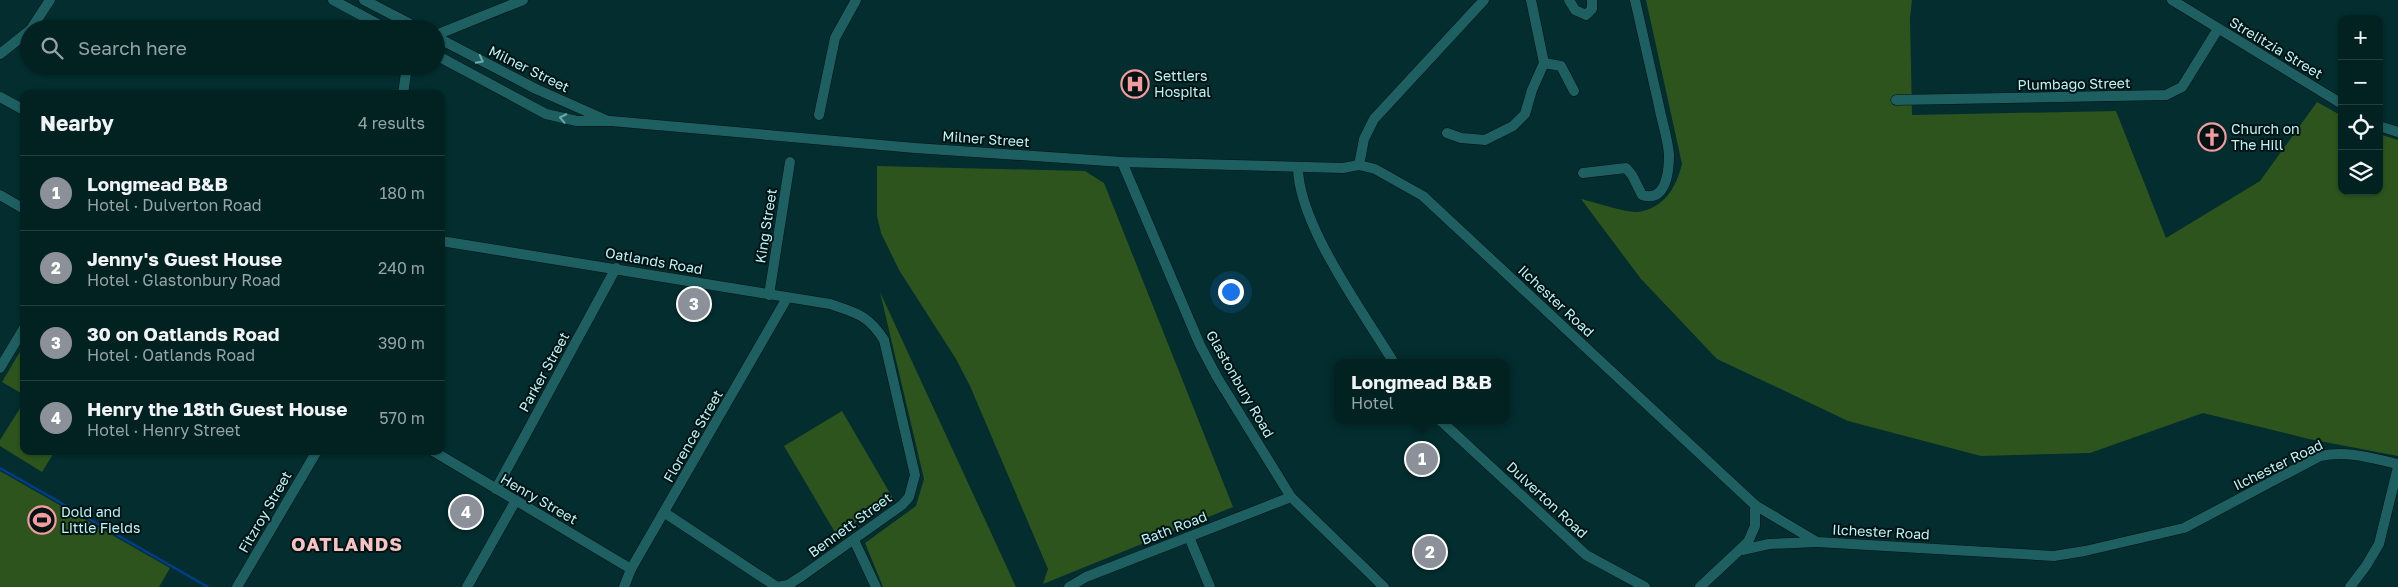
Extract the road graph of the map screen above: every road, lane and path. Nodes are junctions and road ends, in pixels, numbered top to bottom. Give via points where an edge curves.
1 (50, 0) edge
2 (333, 0) edge
3 (364, 0) edge
4 (523, 0) edge
5 (856, 0) edge
6 (1484, 0) edge
7 (1532, 0) edge
8 (1569, 0) edge
9 (1592, 0) edge
10 (1635, 0) edge
11 (2172, 0) edge
12 (37, 20) edge
13 (370, 20) edge
14 (403, 20) edge
15 (2218, 29) junction
16 (445, 32) edge
17 (20, 38) edge
18 (445, 41) edge
19 (0, 54) edge
20 (445, 60) edge
21 (1544, 63) junction
22 (406, 75) edge
23 (404, 90) edge
24 (1574, 91) dead end
25 (0, 97) edge
26 (1896, 100) dead end
27 (2338, 102) edge
28 (20, 108) edge
29 (819, 115) dead end
30 (611, 122) junction
31 (2383, 127) edge
32 (2398, 132) edge
33 (1447, 133) dead end
34 (790, 162) dead end
35 (1122, 162) junction
36 (1359, 164) junction
37 (1298, 167) junction
38 (1583, 173) dead end
39 (0, 195) edge
40 (20, 207) edge
41 (445, 242) edge
42 (616, 268) junction
43 (769, 295) junction
44 (787, 298) junction
45 (862, 314) joint
46 (20, 335) edge
47 (1392, 359) edge
48 (0, 368) edge
49 (1444, 424) edge
50 (315, 455) edge
51 (441, 455) edge
52 (2398, 466) edge
53 (496, 489) junction
54 (1291, 497) junction
55 (516, 500) junction
56 (1755, 505) junction
57 (665, 513) junction
58 (1189, 537) junction
59 (854, 540) junction
60 (1817, 542) junction
61 (1742, 550) junction
62 (632, 569) junction
63 (237, 587) edge
64 (467, 587) edge
65 (624, 587) edge
66 (876, 587) edge
67 (1069, 587) edge
68 (1210, 587) edge
69 (1384, 587) edge
70 (1645, 587) edge
71 (1700, 587) edge
72 (2350, 587) edge

1 - 12 street
2 - 13 street
3 - 14 street
4 - 16 street
5 - 29 street via 834,38
6 - 36 street via 1374,119 1364,138
7 - 21 street
8 - 9 street via 1575,10 1586,15 1592,9
10 - 38 street via 1668,148 1665,183 1657,194 1646,196 1642,195 1626,168
11 - 15 street, Strelitzia Street
15 - 26 street, Plumbago Street via 2182,87 2166,95
15 - 27 street, Strelitzia Street
17 - 19 street
18 -> 30 street, Milner Street via 543,92
30 -> 20 street, Milner Street via 578,121 546,114
21 - 24 street via 1561,66
21 - 33 street via 1525,114 1513,126 1485,140
22 - 23 street
25 - 28 street
30 - 35 street, Milner Street
31 - 32 street
34 - 43 street, King Street
35 - 37 street, Milner Street
35 - 54 street, Glastonbury Road via 1200,345
36 - 37 street, Milner Street via 1343,168
36 - 56 street, Ilchester Road via 1391,177 1423,196
37 - 47 street via 1301,197 1308,214 1330,258
39 - 40 street
41 - 42 street, Oatlands Road
42 - 43 street, Oatlands Road
42 - 53 street, Parker Street
43 - 44 street, Oatlands Road
44 - 45 street, Oatlands Road via 830,304
44 - 57 street, Florence Street
45 - 59 street, Bennett Street via 874,324 884,340 915,475 911,491 902,505
46 - 48 street
49 - 70 street, Dulverton Road via 1586,555
50 - 63 street, Fitzroy Street
51 - 53 street, Henry Street
52 - 60 street, Ilchester Road via 2354,454 2336,452 2320,456 2184,528 2054,556
52 - 72 street via 2379,544
53 - 55 street, Henry Street
54 - 58 street, Bath Road
54 - 69 street, Glastonbury Road
55 - 62 street, Henry Street
55 - 64 street
56 - 60 street, Ilchester Road
56 - 61 street via 1753,534
57 - 59 street, Bennett Street via 776,587 788,585
57 - 62 street, Florence Street
58 - 67 street, Bath Road via 1080,579
58 - 68 street
59 - 66 street
60 - 61 street via 1769,544
61 - 71 street
62 - 65 street, Florence Street

